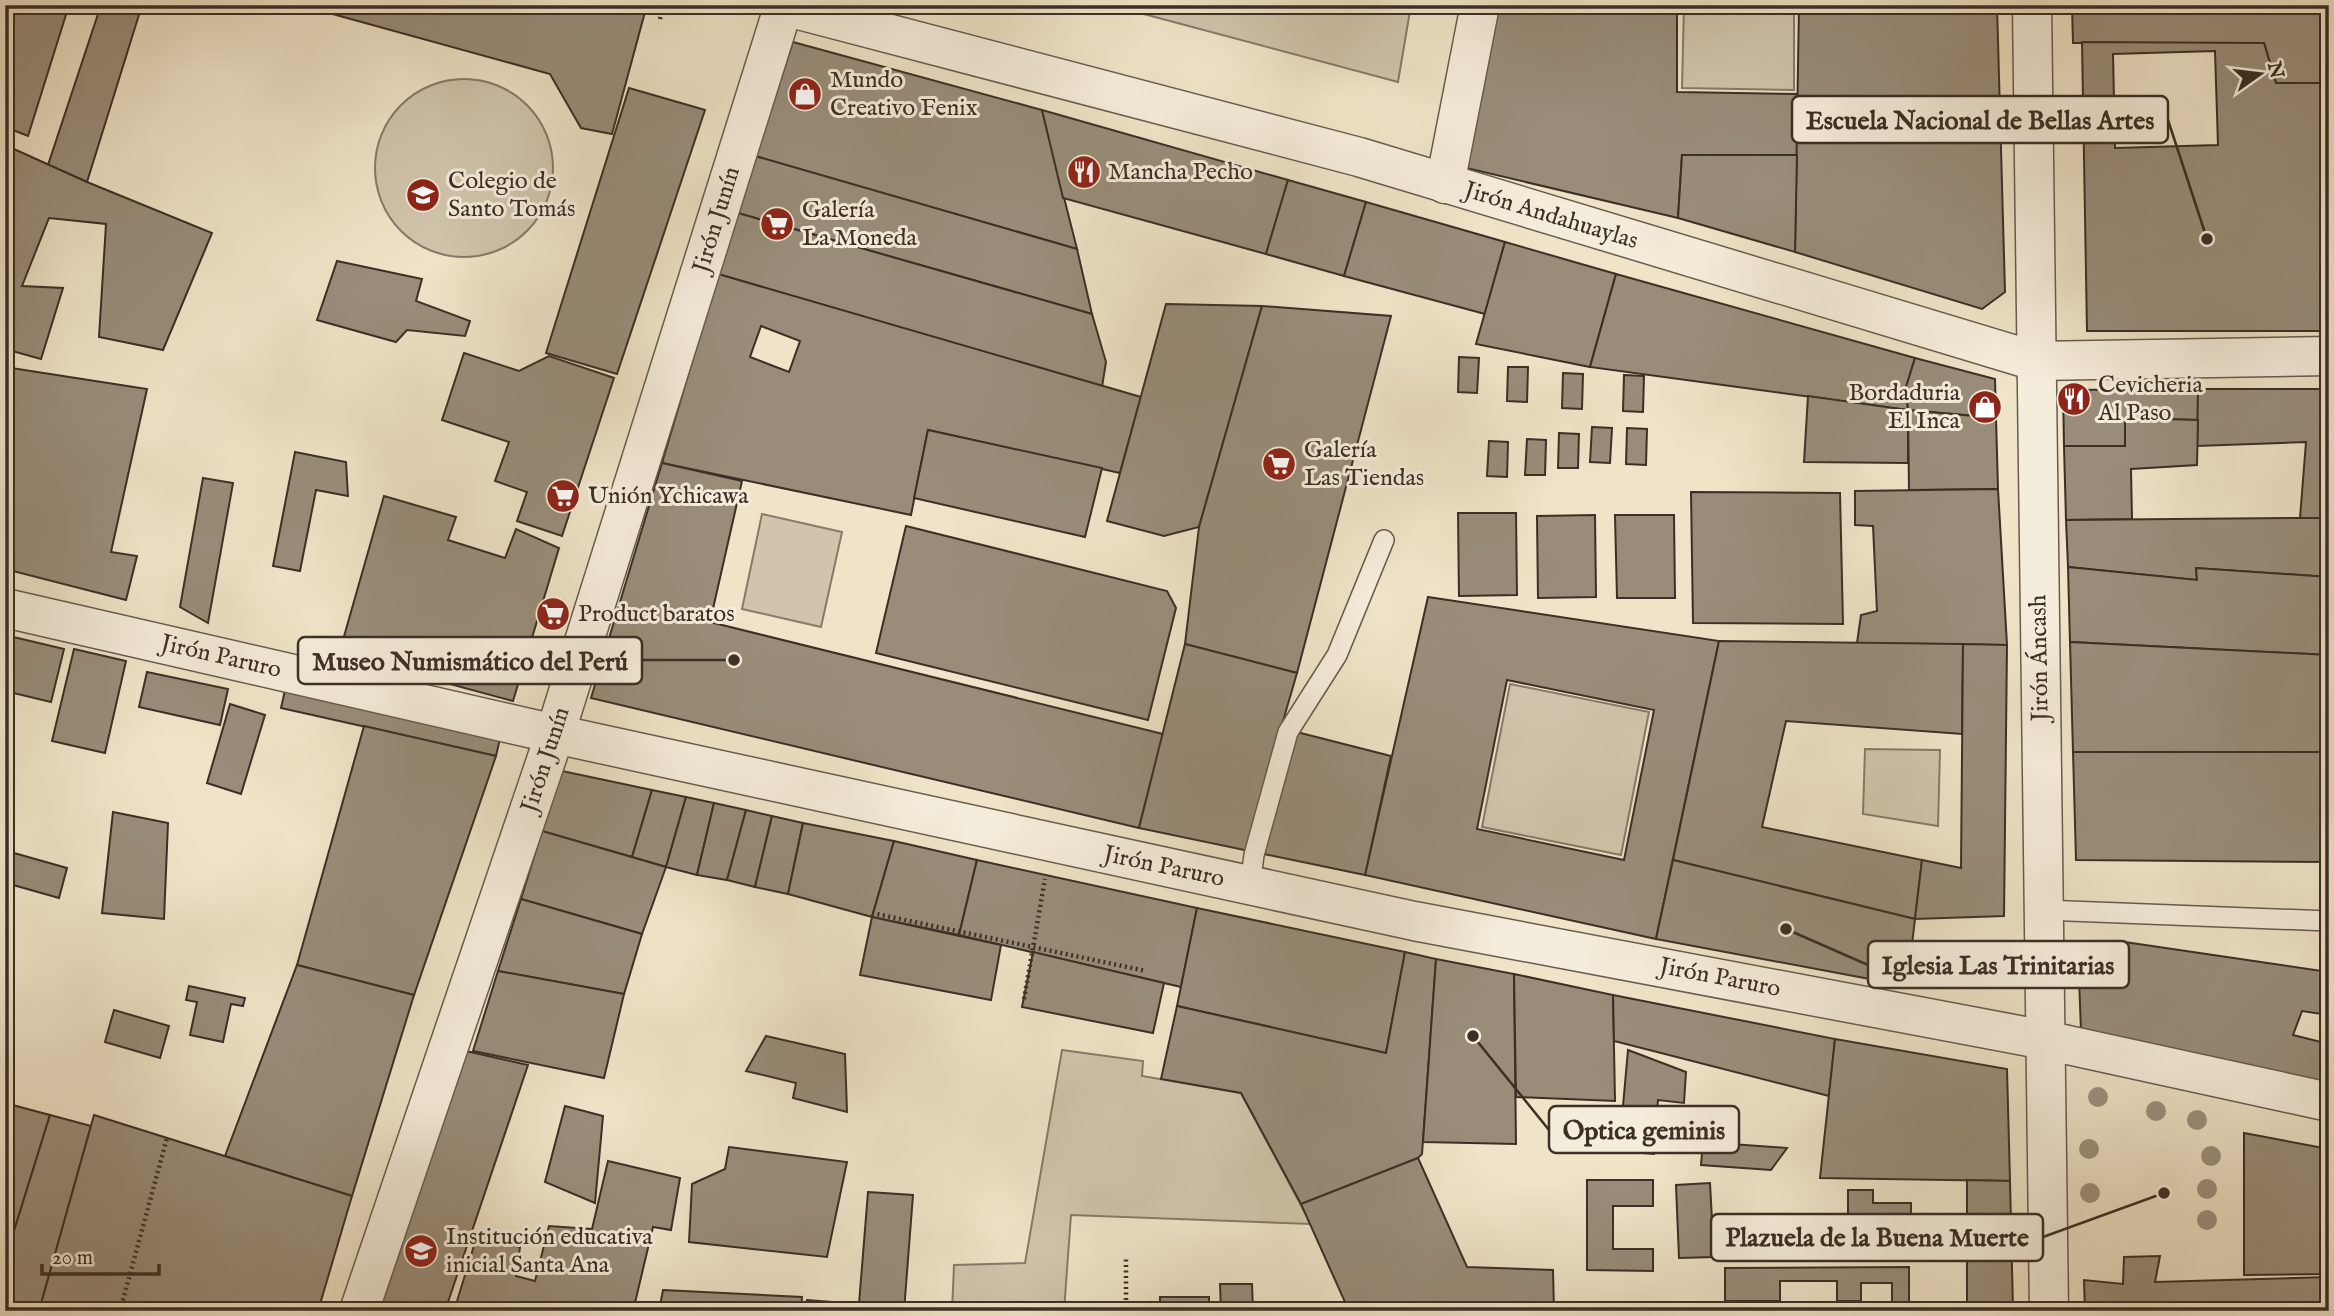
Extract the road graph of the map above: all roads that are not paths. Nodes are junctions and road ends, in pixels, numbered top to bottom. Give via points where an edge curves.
1 (1480, 5) edge
2 (2032, 5) edge
3 (782, 6) edge
4 (1445, 184) junction
5 (2329, 356) edge
6 (2035, 361) junction
7 (1384, 540) dead end
8 (5, 608) edge
9 (555, 734) junction
10 (1250, 885) junction
11 (2043, 911) junction
12 (2329, 921) edge
13 (2045, 1040) junction
14 (2329, 1102) edge
15 (359, 1311) edge
16 (2049, 1311) edge

1 - 4 street
2 - 6 street, Jirón Áncash
3 - 4 street, Jirón Andahuaylas via 1359,157
3 - 9 street, Jirón Junín
4 - 6 street, Jirón Andahuaylas
5 - 6 street, Jirón Andahuaylas
6 - 11 street, Jirón Áncash
7 - 10 lane via 1337,655 1288,732
8 - 9 street, Jirón Paruro
9 - 10 street, Jirón Paruro
9 - 15 street, Jirón Junín
10 - 13 street, Jirón Paruro via 1414,921
11 - 12 lane
11 - 13 street, Jirón Áncash
13 - 14 street, Jirón Paruro
13 - 16 street, Jirón Áncash

